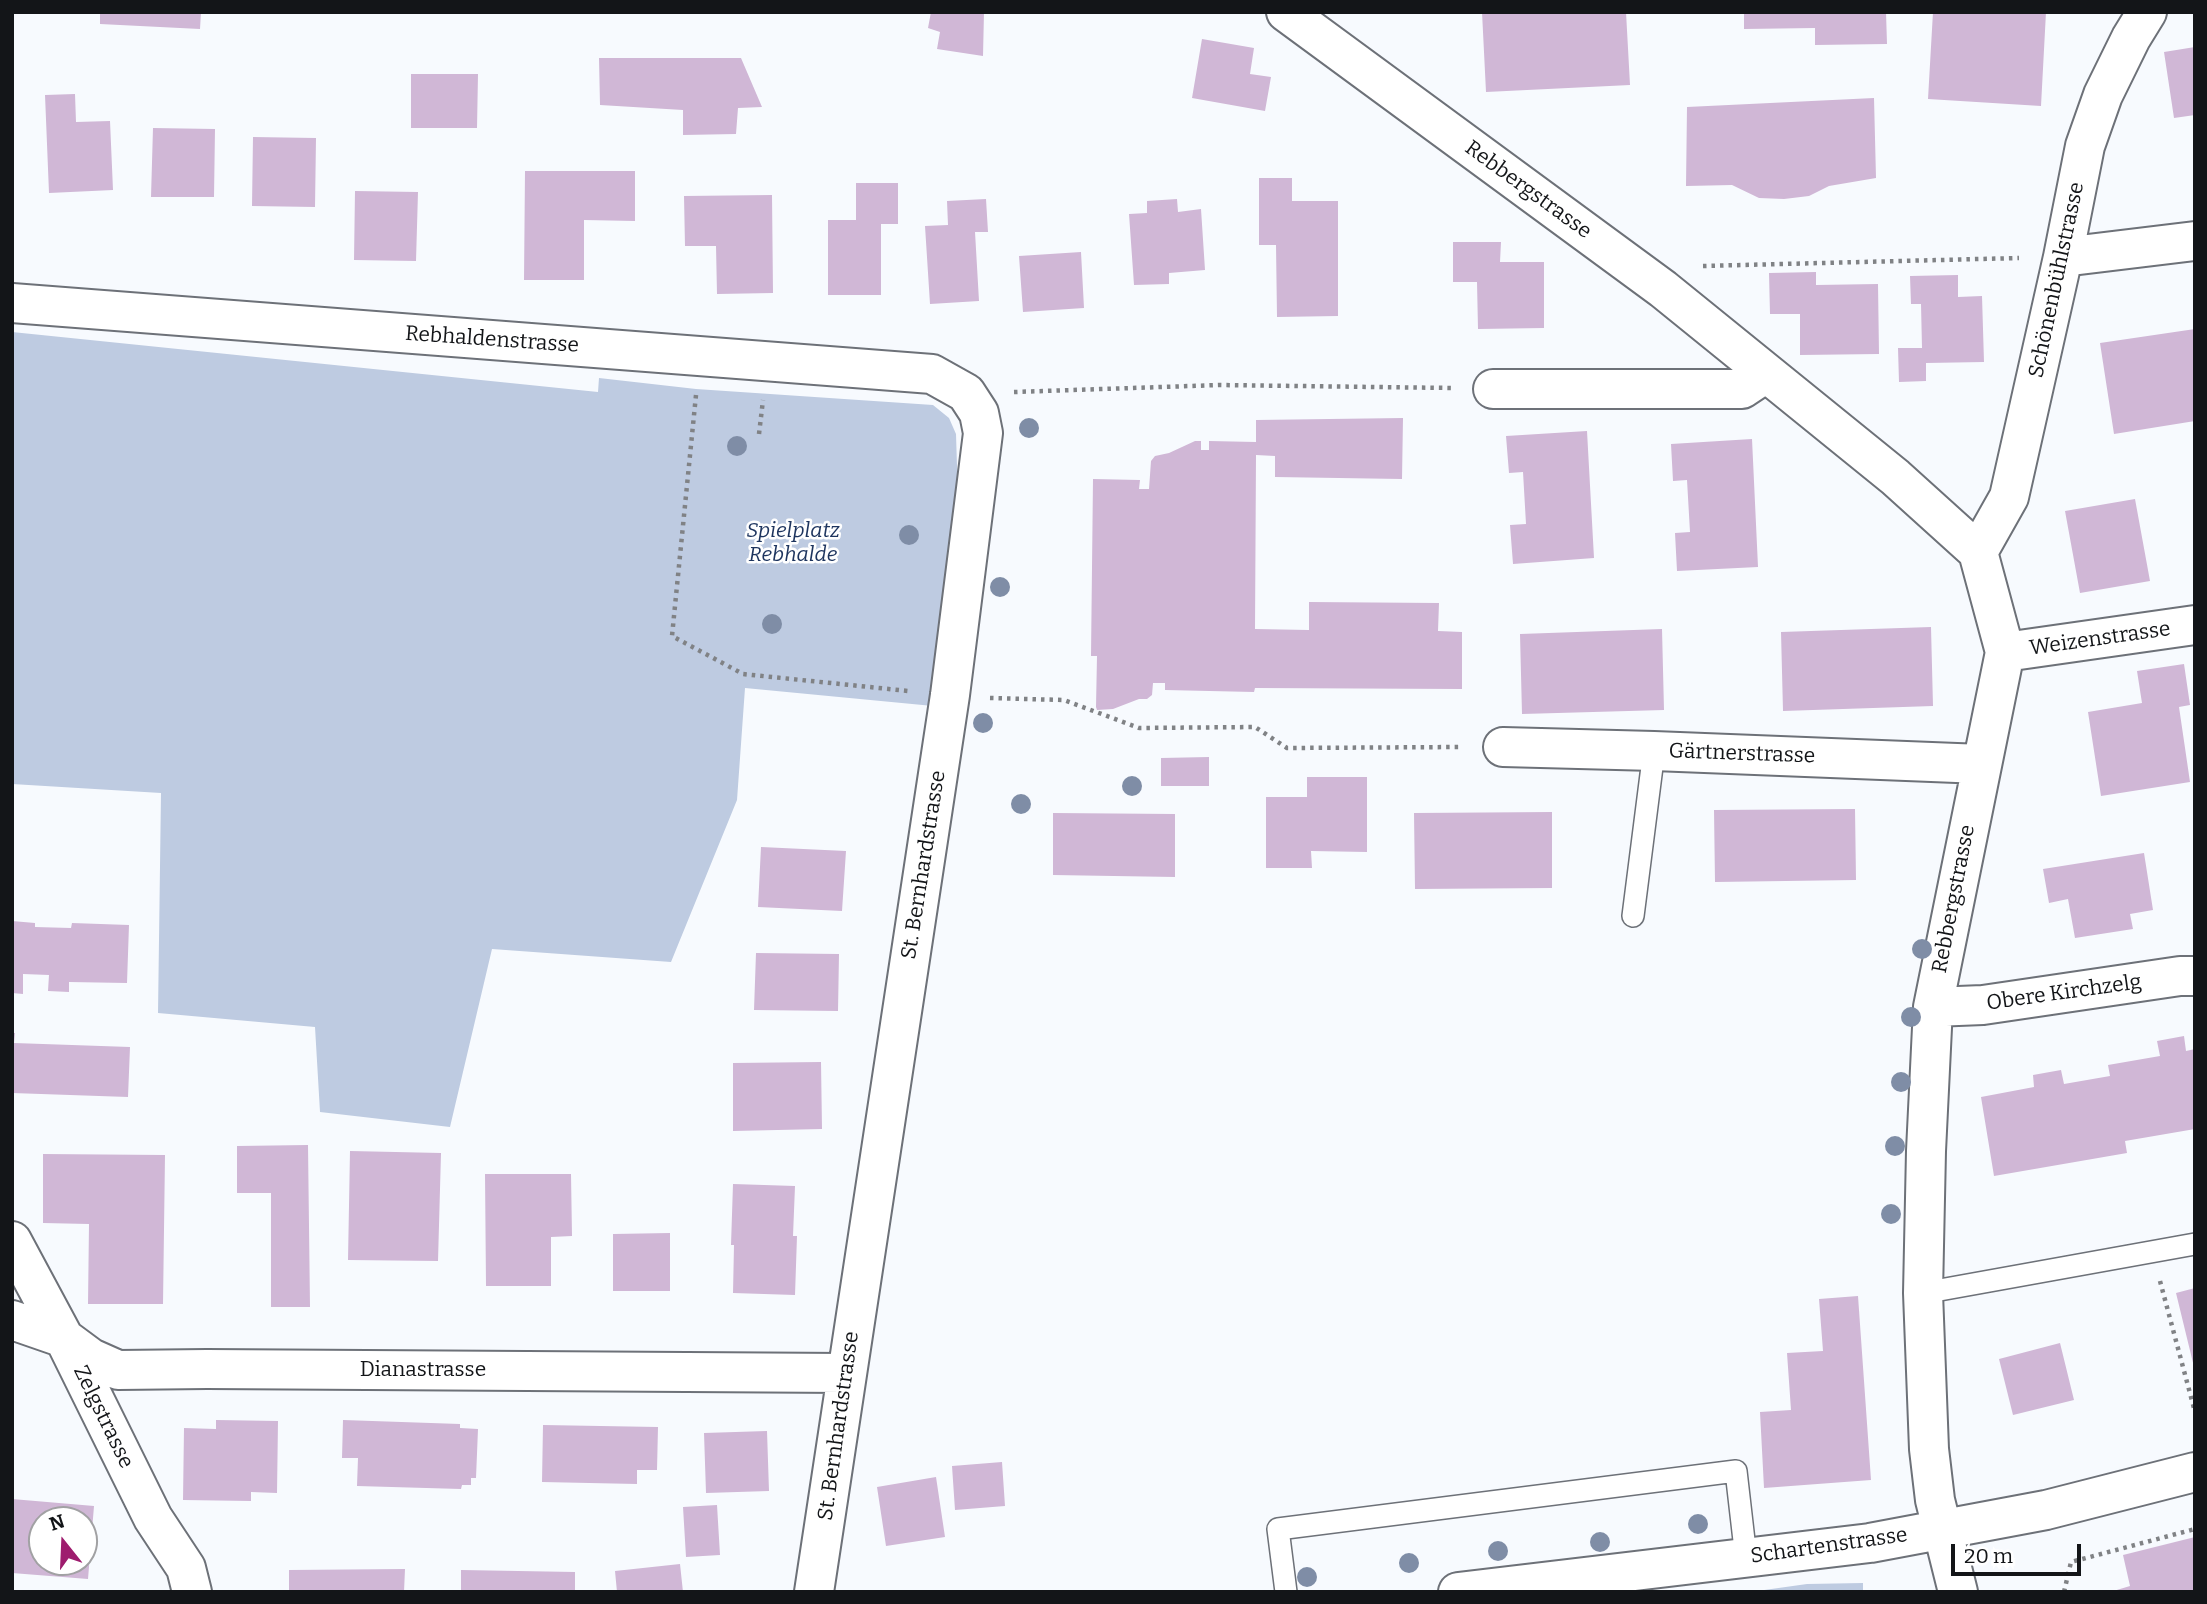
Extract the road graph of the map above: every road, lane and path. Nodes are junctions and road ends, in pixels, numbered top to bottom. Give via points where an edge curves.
1 (1286, 12) edge
2 (2147, 12) edge
3 (2195, 242) edge
4 (2063, 257) junction
5 (1663, 289) junction
6 (12, 303) edge
7 (699, 356) junction
8 (1766, 373) junction
9 (1493, 389) joint
10 (966, 393) junction
11 (1978, 552) junction
12 (2195, 625) edge
13 (2005, 652) junction
14 (950, 695) junction
15 (1503, 747) joint
16 (1654, 751) junction
17 (1982, 764) junction
18 (1633, 916) dead end
19 (2195, 976) edge
20 (1933, 1007) junction
21 (12, 1241) edge
22 (2195, 1244) edge
23 (2151, 1250) junction
24 (1923, 1293) junction
25 (12, 1320) edge
26 (64, 1338) junction
27 (846, 1374) junction
28 (2195, 1412) edge
29 (2195, 1472) edge
30 (1942, 1528) junction
31 (2195, 1529) edge
32 (1746, 1558) junction
33 (192, 1592) edge
34 (814, 1592) edge
35 (1286, 1592) edge
36 (1458, 1592) edge
37 (1958, 1592) edge
38 (2064, 1592) edge

1 - 5 street, Rebbergstrasse
2 - 4 street, Schönenbühlstrasse via 2103,96 2085,146
3 - 4 street
4 - 5 path via 1681,267
4 - 11 street, Schönenbühlstrasse via 2009,497
5 - 8 street, Rebbergstrasse
6 - 7 street, Rebhaldenstrasse
7 - 10 street, Rebhaldenstrasse via 932,374
7 - 14 path via 672,636 743,674
8 - 9 street via 1742,389
8 - 11 street, Rebbergstrasse via 1895,477
9 - 10 path via 1220,385
10 - 14 street, St. Bernhardstrasse via 979,412 983,433
11 - 13 street, Rebbergstrasse
12 - 13 street, Weizenstrasse
13 - 17 street, Rebbergstrasse
14 - 15 path via 1063,700 1139,728 1255,727 1287,748
14 - 27 street, St. Bernhardstrasse
15 - 16 street, Gärtnerstrasse
16 - 17 street, Gärtnerstrasse
16 - 18 lane
17 - 20 street, Rebbergstrasse
19 - 20 street, Obere Kirchzelg via 1983,1005
20 - 24 street, Rebbergstrasse
21 - 26 street, Zelgstrasse
22 - 23 lane
23 - 24 lane
23 - 28 path
24 - 30 street, Rebbergstrasse via 1929,1449
25 - 26 street, Dianastrasse
26 - 27 street, Dianastrasse via 118,1370
26 - 33 street, Zelgstrasse via 153,1518 186,1567
27 - 34 street, St. Bernhardstrasse
29 - 30 street, Schartenstrasse via 2046,1510
30 - 32 street, Schartenstrasse via 1870,1543
30 - 37 street, Rebbergstrasse
31 - 38 path via 2071,1562
32 - 35 lane via 1736,1471 1278,1529
32 - 36 street, Schartenstrasse

